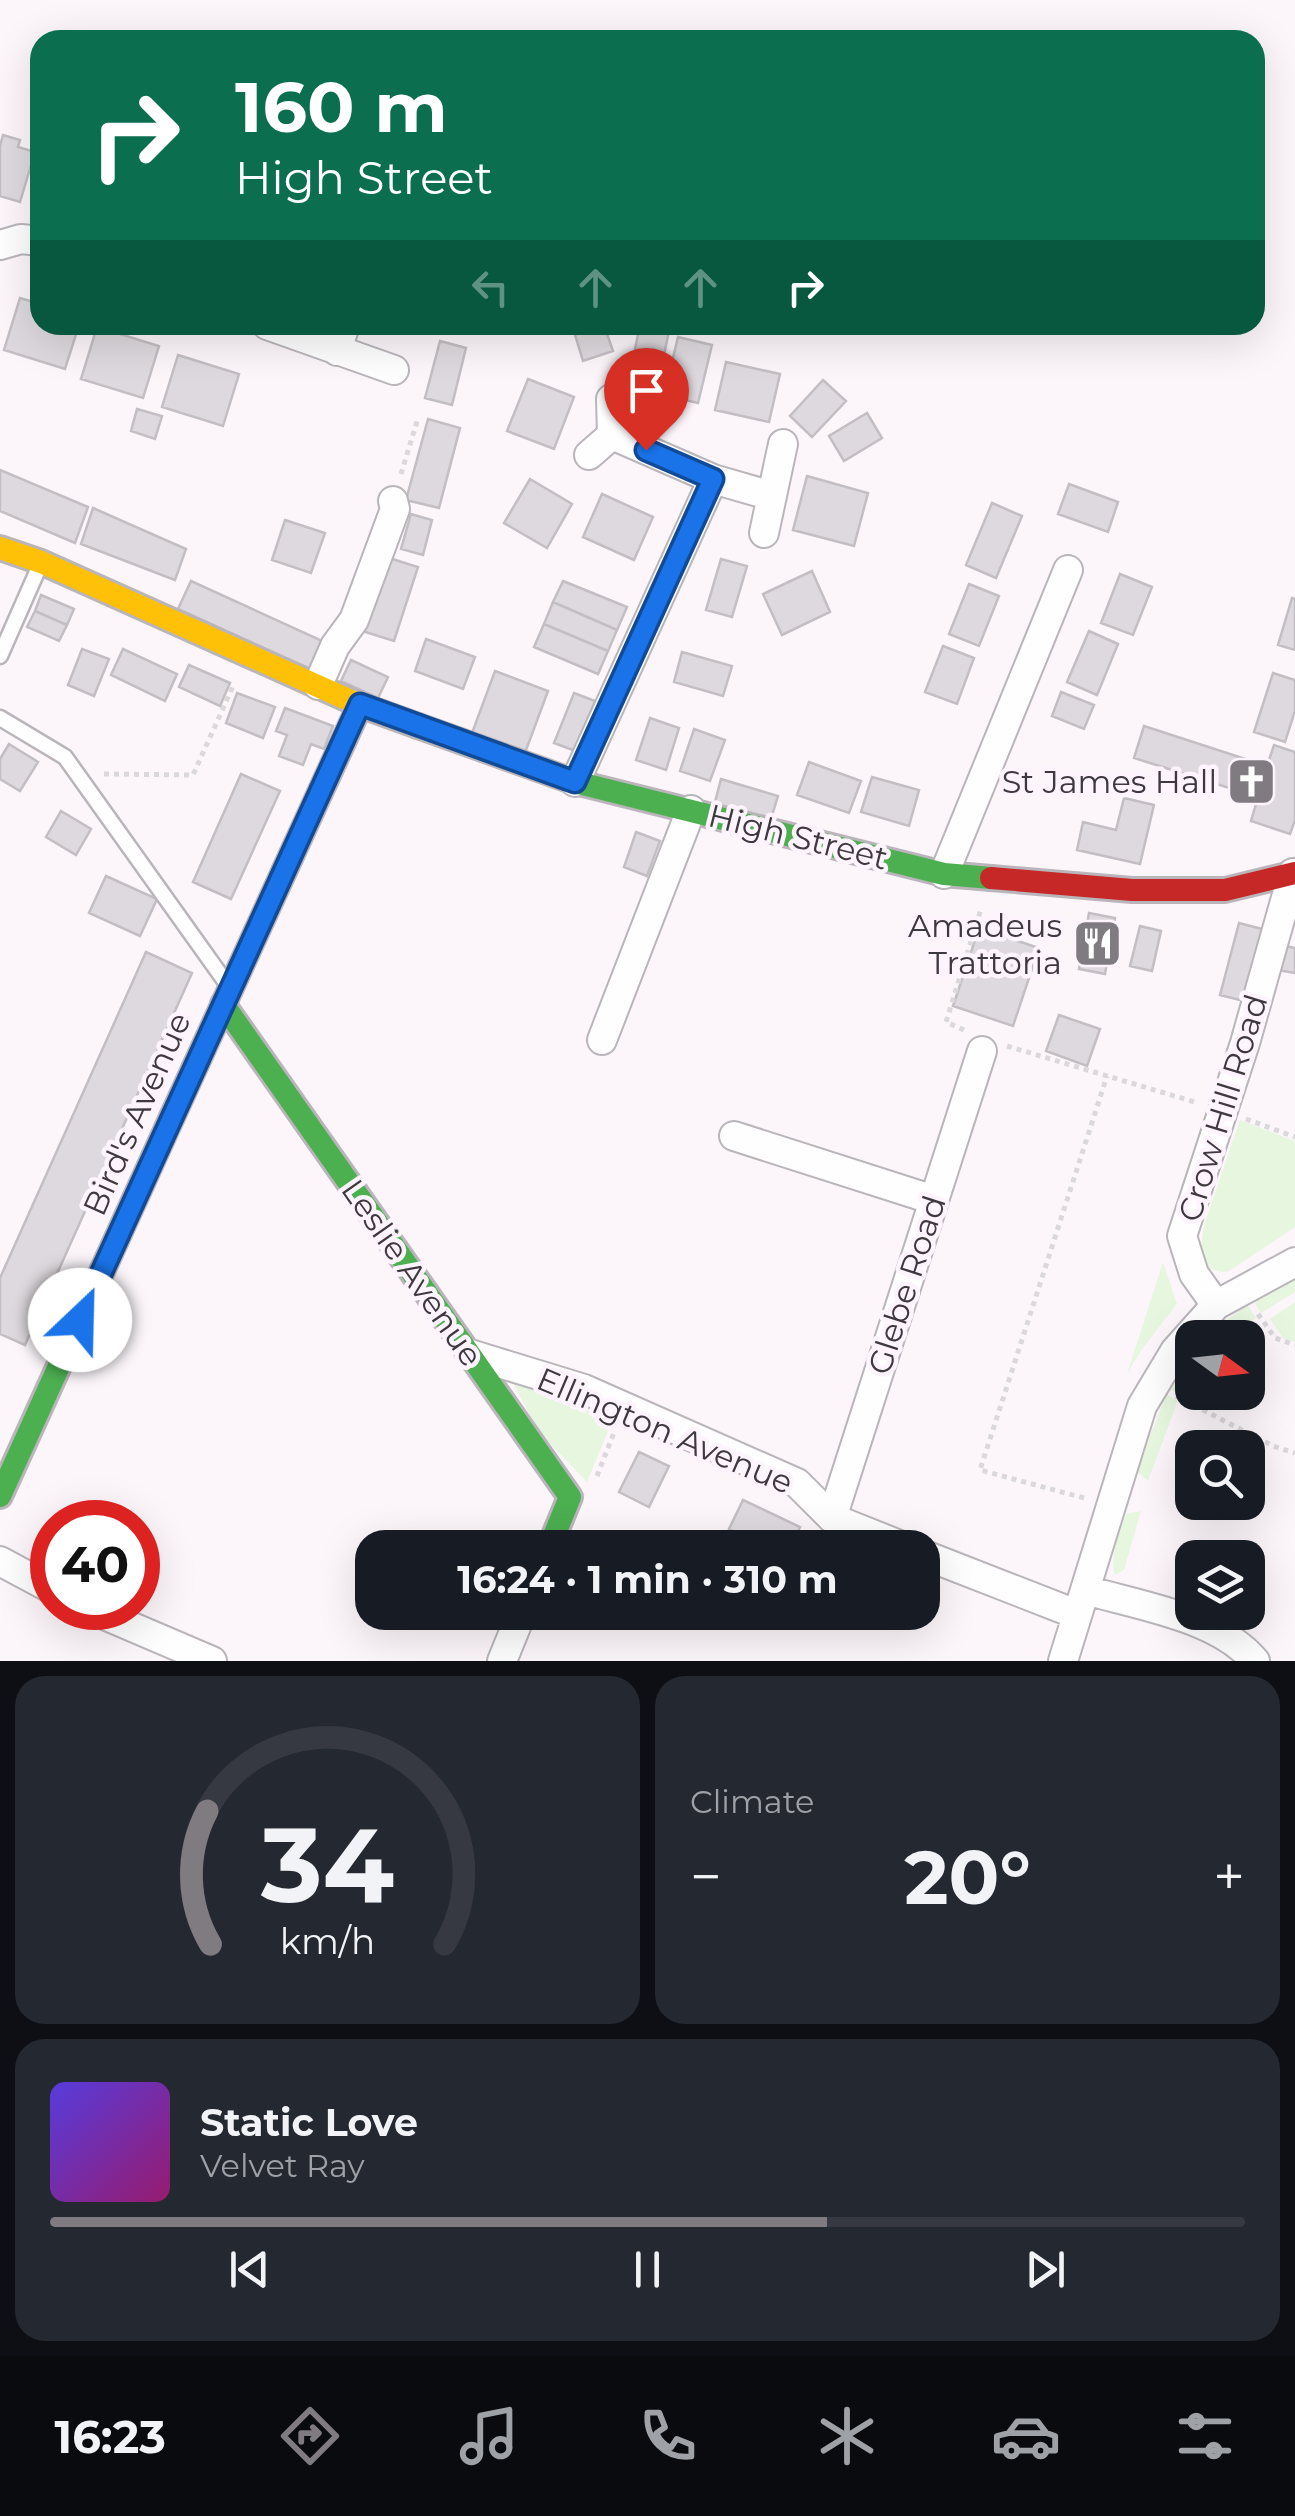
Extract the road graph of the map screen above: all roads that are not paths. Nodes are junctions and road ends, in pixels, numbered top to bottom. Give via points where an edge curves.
1 (30, 240) edge
2 (0, 245) edge
3 (341, 338) edge
4 (394, 370) dead end
5 (612, 399) dead end
6 (612, 435) junction
7 (784, 444) dead end
8 (590, 455) dead end
9 (713, 479) junction
10 (772, 496) junction
11 (393, 501) road end
12 (764, 533) dead end
13 (0, 548) edge
14 (42, 562) junction
15 (1068, 570) dead end
16 (0, 656) edge
17 (318, 686) junction
18 (360, 704) junction
19 (0, 718) edge
20 (575, 782) junction
21 (691, 810) junction
22 (1294, 873) edge
23 (944, 874) junction
24 (226, 996) junction
25 (602, 1040) dead end
26 (986, 1044) road end
27 (734, 1136) dead end
28 (934, 1200) junction
29 (1295, 1262) edge
30 (1216, 1305) junction
31 (470, 1354) junction
32 (0, 1496) edge
33 (832, 1518) junction
34 (556, 1530) edge
35 (862, 1530) edge
36 (940, 1559) edge
37 (0, 1561) edge
38 (30, 1577) edge
39 (1081, 1602) junction
40 (139, 1630) edge
41 (515, 1630) edge
42 (212, 1661) edge
43 (502, 1661) edge
44 (1063, 1661) edge
45 (1255, 1661) edge

1 - 2 street
3 - 4 street
5 - 6 street
6 - 8 street
6 - 9 street
7 - 10 street
9 - 10 street
9 - 20 street
10 - 12 street
11 - 17 street via 354,620 334,646
13 - 14 street, High Street
14 - 16 lane
14 - 17 street, High Street
15 - 23 street
17 - 18 street, High Street
18 - 20 street, High Street
18 - 24 street, Bird's Avenue
19 - 24 lane via 65,757
20 - 21 street, High Street
21 - 23 street, High Street
21 - 25 street
22 - 23 street, High Street via 1224,890 1132,890
22 - 30 street, Crow Hill Road via 1182,1236 1194,1274
24 - 31 street, Leslie Avenue
24 - 32 street, Bird's Avenue
26 - 28 street, Glebe Road
27 - 28 street
28 - 33 street, Glebe Road
29 - 30 street
30 - 39 street via 1175,1351 1142,1406
31 - 33 street, Ellington Avenue via 584,1390 798,1484
31 - 34 street, Leslie Avenue via 570,1497
33 - 35 street, Ellington Avenue
36 - 39 street
37 - 38 street
39 - 44 street
39 - 45 street via 1204,1624
40 - 42 street
41 - 43 street

